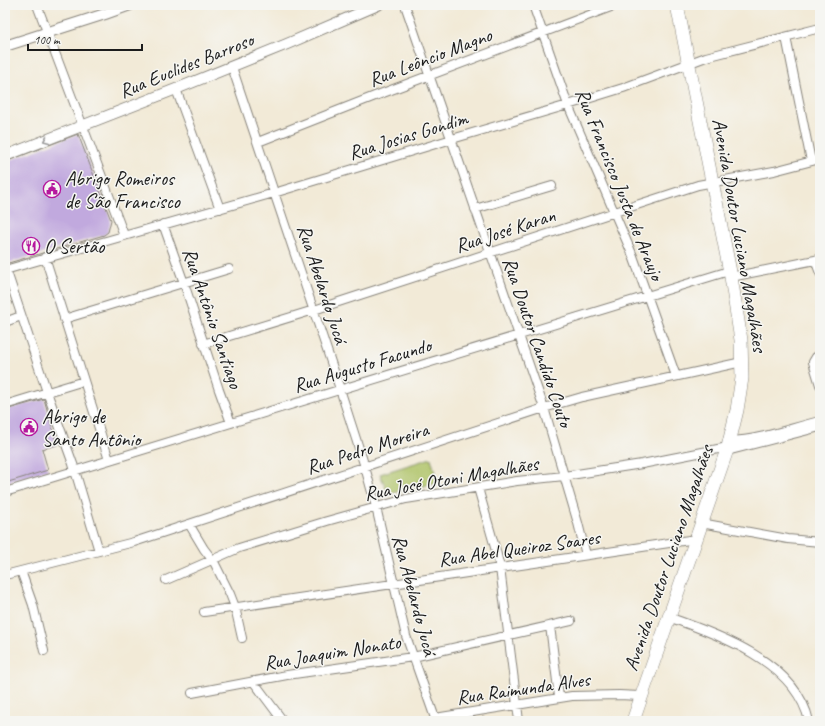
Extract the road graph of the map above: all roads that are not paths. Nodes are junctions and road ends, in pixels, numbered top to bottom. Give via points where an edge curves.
1 (37, 5) edge
2 (130, 5) edge
3 (378, 5) edge
4 (405, 5) edge
5 (533, 5) edge
6 (616, 5) edge
7 (677, 5) edge
8 (820, 28) edge
9 (47, 32) junction
10 (543, 32) junction
11 (786, 37) junction
12 (5, 46) edge
13 (689, 63) junction
14 (232, 67) junction
15 (429, 76) junction
16 (176, 89) junction
17 (568, 105) junction
18 (82, 125) junction
19 (452, 139) junction
20 (258, 142) junction
21 (5, 156) edge
22 (820, 158) edge
23 (811, 161) junction
24 (712, 182) junction
25 (552, 186) dead end
26 (274, 193) junction
27 (220, 209) junction
28 (475, 209) junction
29 (614, 212) junction
30 (163, 224) junction
31 (124, 235) junction
32 (490, 252) junction
33 (45, 257) junction
34 (818, 259) edge
35 (229, 269) dead end
36 (5, 270) edge
37 (820, 273) edge
38 (730, 274) junction
39 (184, 283) junction
40 (647, 295) junction
41 (314, 310) junction
42 (21, 316) junction
43 (64, 319) junction
44 (5, 322) edge
45 (520, 335) junction
46 (203, 344) junction
47 (820, 355) edge
48 (742, 362) junction
49 (676, 376) junction
50 (84, 381) junction
51 (820, 385) edge
52 (340, 389) junction
53 (46, 392) junction
54 (5, 405) edge
55 (544, 408) junction
56 (820, 421) edge
57 (231, 423) junction
58 (820, 427) edge
59 (728, 446) junction
60 (109, 460) junction
61 (365, 467) junction
62 (75, 470) junction
63 (564, 476) junction
64 (478, 488) junction
65 (5, 492) edge
66 (376, 507) junction
67 (701, 523) junction
68 (189, 524) junction
69 (696, 539) junction
70 (820, 542) edge
71 (98, 551) junction
72 (586, 555) junction
73 (212, 559) junction
74 (500, 568) junction
75 (21, 571) junction
76 (5, 575) edge
77 (166, 580) dead end
78 (394, 583) junction
79 (235, 607) junction
80 (204, 612) dead end
81 (668, 617) junction
82 (571, 621) dead end
83 (550, 626) junction
84 (508, 635) junction
85 (242, 638) dead end
86 (44, 651) dead end
87 (413, 657) junction
88 (253, 681) junction
89 (192, 693) dead end
90 (640, 696) junction
91 (560, 697) junction
92 (518, 704) junction
93 (435, 719) edge
94 (283, 721) edge
95 (519, 721) edge
96 (633, 721) edge
97 (809, 721) edge

1 - 9 street
2 - 9 street
3 - 14 street, Rua Euclides Barroso
4 - 15 street, Rua Doutor Candido Couto
5 - 10 street, Rua Francisco Justa de Araujo
6 - 10 street, Rua Leôncio Magno
7 - 13 main road, Avenida Doutor Luciano Magalhães
8 - 11 street, Rua Josias Gondim
9 - 12 street
9 - 18 street
10 - 15 street, Rua Leôncio Magno
10 - 17 street, Rua Francisco Justa de Araujo
11 - 13 street, Rua Josias Gondim
11 - 23 street
13 - 17 street, Rua Josias Gondim
13 - 24 main road, Avenida Doutor Luciano Magalhães
14 - 16 street, Rua Euclides Barroso
14 - 20 street, Rua Abelardo Jucá
15 - 19 street, Rua Doutor Candido Couto
15 - 20 street, Rua Leôncio Magno
16 - 18 street, Rua Euclides Barroso
16 - 27 street
17 - 19 street, Rua Josias Gondim
17 - 29 street, Rua Francisco Justa de Araujo
18 -> 21 street, Rua Euclides Barroso
18 - 31 street
19 - 26 street, Rua Josias Gondim
19 - 28 street, Rua Doutor Candido Couto
20 - 26 street, Rua Abelardo Jucá
22 - 23 street, Rua José Karan
23 - 24 street, Rua José Karan via 760,174
24 - 29 street, Rua José Karan
24 - 38 main road, Avenida Doutor Luciano Magalhães
25 - 28 street
26 - 27 street, Rua Josias Gondim
26 - 41 street, Rua Abelardo Jucá
27 - 30 street, Rua Josias Gondim
28 - 32 street, Rua Doutor Candido Couto
29 - 32 street, Rua José Karan
29 - 40 street, Rua Francisco Justa de Araujo
30 - 31 street, Rua Josias Gondim
30 - 39 street, Rua Antônio Santiago
31 - 33 street, Rua Josias Gondim
32 - 41 street, Rua José Karan
32 - 45 street, Rua Doutor Candido Couto
33 - 36 street, Rua Josias Gondim
33 - 43 street
34 - 37 street
34 - 38 street, Rua Augusto Facundo
35 - 39 street
36 - 42 street
38 - 40 street, Rua Augusto Facundo
38 - 48 main road, Avenida Doutor Luciano Magalhães
39 - 43 street
39 - 46 street, Rua Antônio Santiago
40 - 45 street, Rua Augusto Facundo
40 - 49 street, Rua Francisco Justa de Araujo
41 - 46 street, Rua José Karan
41 - 52 street, Rua Abelardo Jucá
42 - 44 street
42 - 53 street
43 - 50 street
45 - 52 street, Rua Augusto Facundo
45 - 55 street, Rua Doutor Candido Couto
46 - 57 street, Rua Antônio Santiago
47 - 51 street via 813,362
48 - 49 street, Rua Pedro Moreira
48 - 59 main road, Avenida Doutor Luciano Magalhães via 737,410
49 - 55 street, Rua Pedro Moreira
50 - 53 street
50 - 60 street
52 - 57 street, Rua Augusto Facundo
52 - 61 street, Rua Abelardo Jucá
53 - 54 street
53 - 62 street
55 - 61 street, Rua Pedro Moreira
55 - 63 street, Rua Doutor Candido Couto
56 - 59 street
57 - 60 street, Rua Augusto Facundo
58 - 59 street
59 - 63 street, Rua José Otoni Magalhães via 642,464
59 - 67 main road, Avenida Doutor Luciano Magalhães
60 - 62 street, Rua Augusto Facundo
61 - 66 street, Rua Abelardo Jucá
61 - 68 street, Rua Pedro Moreira
62 - 65 street, Rua Augusto Facundo
62 - 71 street
63 - 64 street, Rua José Otoni Magalhães
63 - 72 street, Rua Doutor Candido Couto
64 - 66 street, Rua José Otoni Magalhães via 406,499
64 - 74 street
66 - 73 street, Rua José Otoni Magalhães via 266,539
66 - 78 street, Rua Abelardo Jucá
67 - 69 main road, Avenida Doutor Luciano Magalhães
67 - 70 street via 788,539
68 - 71 street, Rua Pedro Moreira
68 - 73 street
69 - 72 street, Rua Abel Queiroz Soares
69 - 81 main road, Avenida Doutor Luciano Magalhães
71 - 75 street, Rua Pedro Moreira
72 - 74 street, Rua Abel Queiroz Soares
73 - 77 street, Rua José Otoni Magalhães
73 - 79 street
74 - 78 street, Rua Abel Queiroz Soares
74 - 84 street
75 - 76 street, Rua Pedro Moreira
75 - 86 street via 33,605
78 - 79 street, Rua Abel Queiroz Soares
78 - 87 street, Rua Abelardo Jucá
79 - 80 street, Rua Abel Queiroz Soares
79 - 85 street
81 - 90 main road, Avenida Doutor Luciano Magalhães
81 - 97 street via 734,643 770,666 788,682 801,699
82 - 83 street, Rua Joaquim Nonato
83 - 84 street, Rua Joaquim Nonato
83 - 91 street
84 - 87 street, Rua Joaquim Nonato
84 - 92 street
87 - 88 street, Rua Joaquim Nonato
87 - 93 street, Rua Abelardo Jucá
88 - 89 street, Rua Joaquim Nonato
88 - 94 street
90 - 91 street, Rua Raimunda Alves via 586,694
90 - 96 main road, Avenida Doutor Luciano Magalhães
91 - 92 street, Rua Raimunda Alves
92 - 93 street, Rua Raimunda Alves
92 - 95 street

